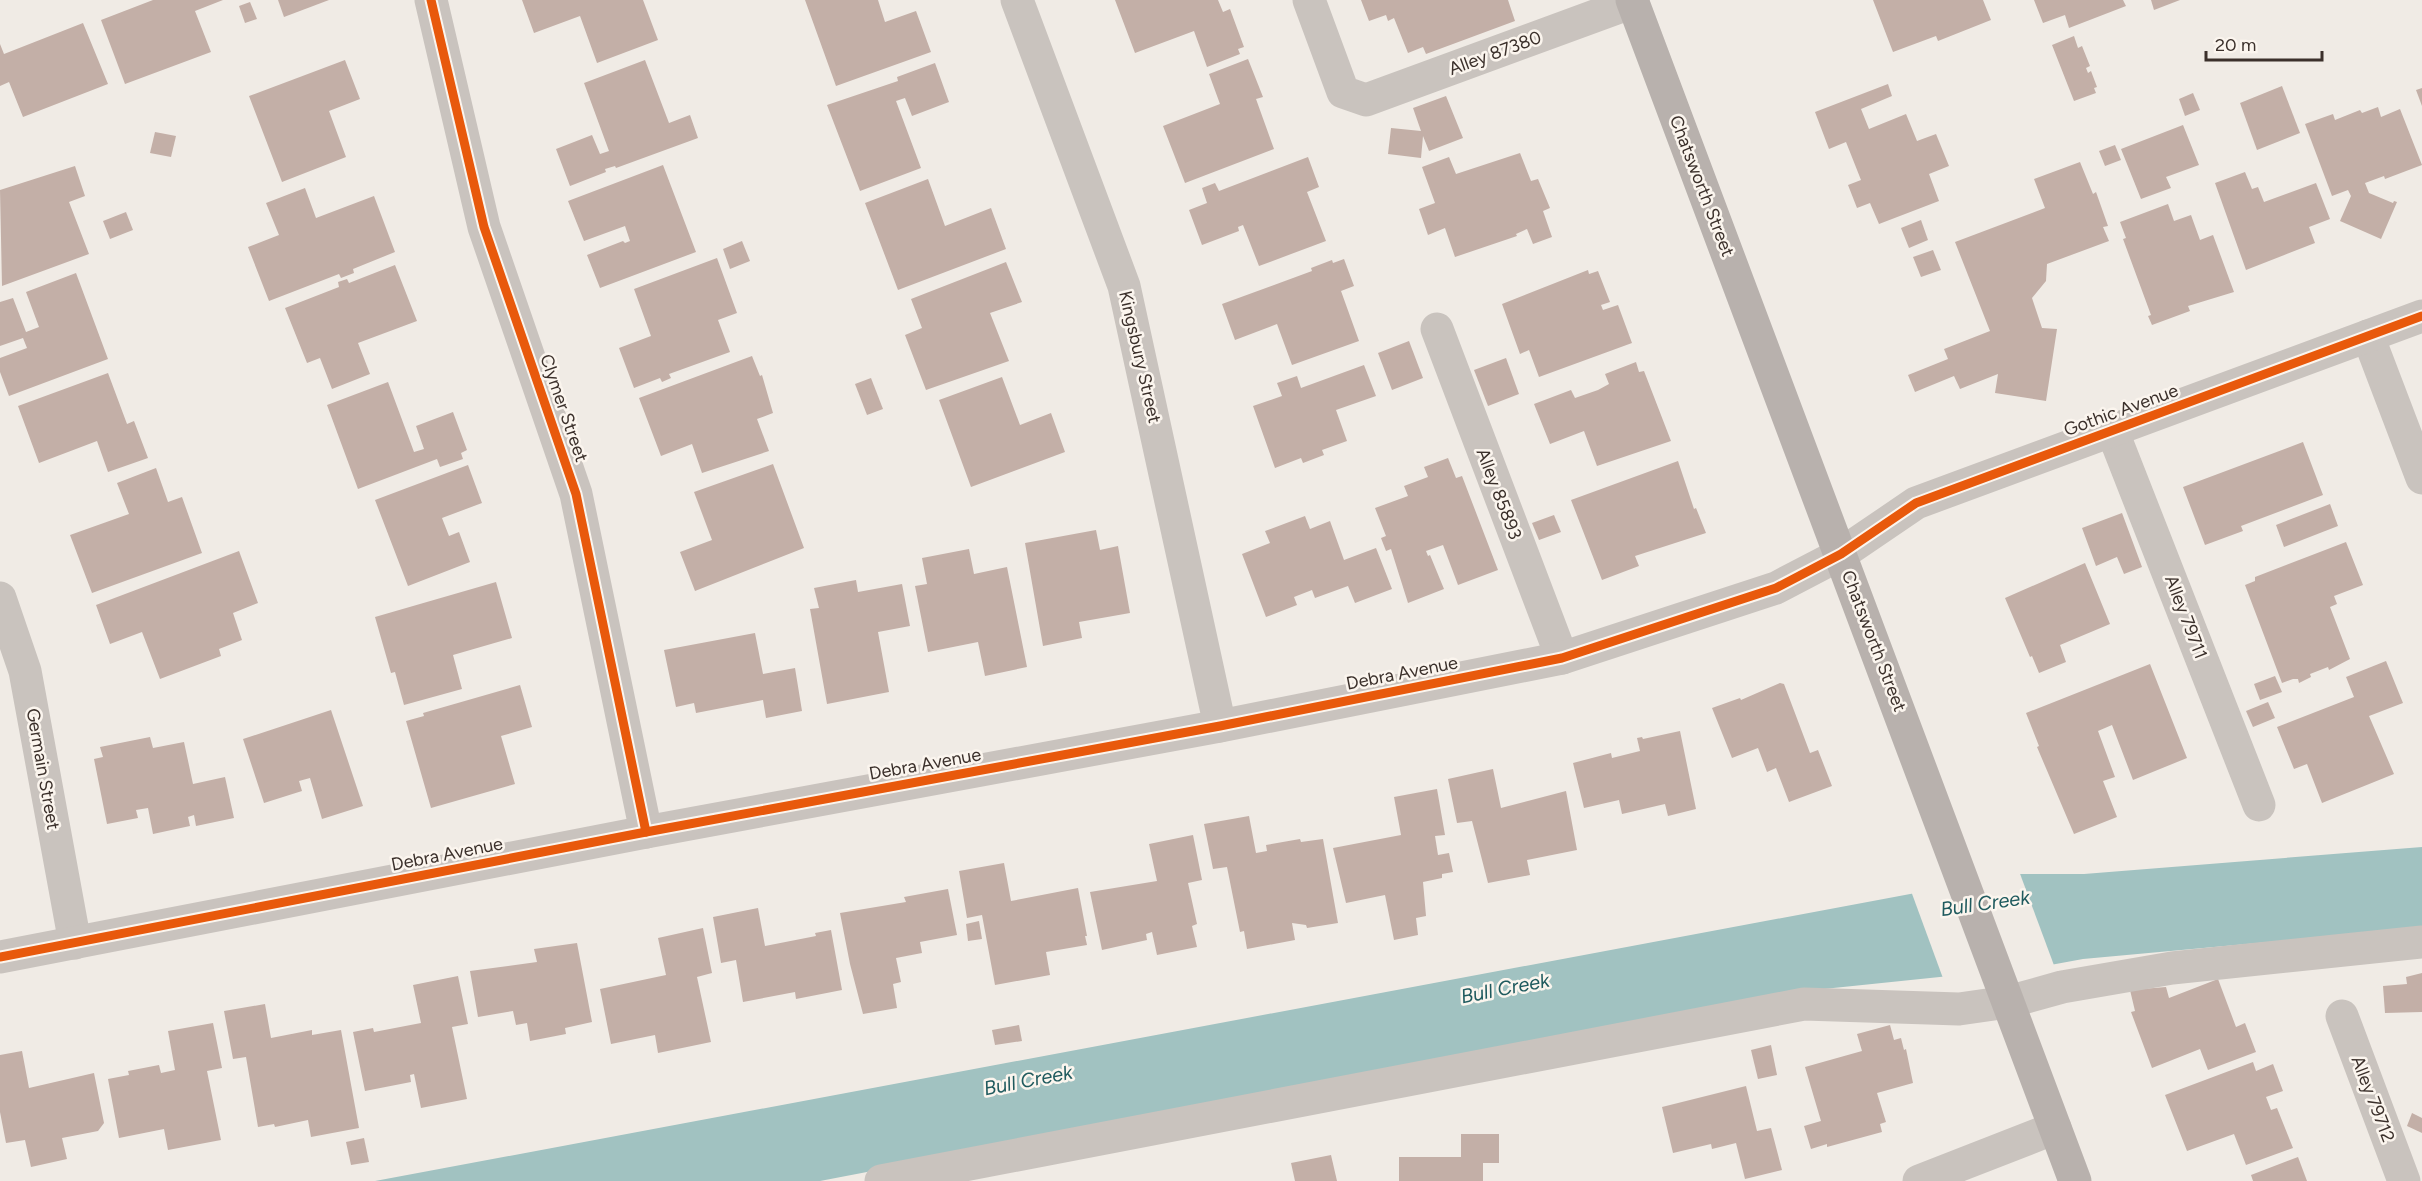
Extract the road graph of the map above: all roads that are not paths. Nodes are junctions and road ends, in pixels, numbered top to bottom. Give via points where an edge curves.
1 (431, 0) edge
2 (1017, 0) edge
3 (1309, 0) edge
4 (1633, 1) edge
5 (2422, 316) edge
6 (1437, 329) dead end
7 (2368, 336) junction
8 (2112, 430) junction
9 (2422, 478) edge
10 (1841, 554) junction
11 (0, 598) edge
12 (1562, 658) junction
13 (1220, 726) junction
14 (2259, 805) dead end
15 (646, 832) junction
16 (2422, 942) edge
17 (75, 943) junction
18 (0, 957) edge
19 (2004, 991) junction
20 (2342, 1016) dead end
21 (2055, 1128) junction
22 (881, 1181) edge
23 (1919, 1181) edge
24 (2075, 1181) edge
25 (2404, 1181) edge

1 - 15 street, Clymer Street via 484,227 576,494
2 - 13 street, Kingsbury Street via 1124,286
3 - 4 street, Alley 87380 via 1343,92 1366,100
4 - 10 main road, Chatsworth Street
5 - 7 street, Gothic Avenue
6 - 12 street, Alley 85893
7 - 8 street, Gothic Avenue
7 - 9 street
8 - 10 street, Gothic Avenue via 1916,503
8 - 14 street, Alley 79711
10 - 12 street, Debra Avenue via 1758,595
10 - 19 main road, Chatsworth Street
11 - 17 street, Germain Street via 25,671
12 - 13 street, Debra Avenue
13 - 15 street, Debra Avenue
15 - 17 street, Debra Avenue
16 - 19 street via 2172,968 2062,987
17 - 18 street, Debra Avenue
19 - 21 main road, Chatsworth Street
19 - 22 street via 1959,1009 1804,1004
20 - 25 street, Alley 79712
21 - 23 street
21 - 24 main road, Chatsworth Street

